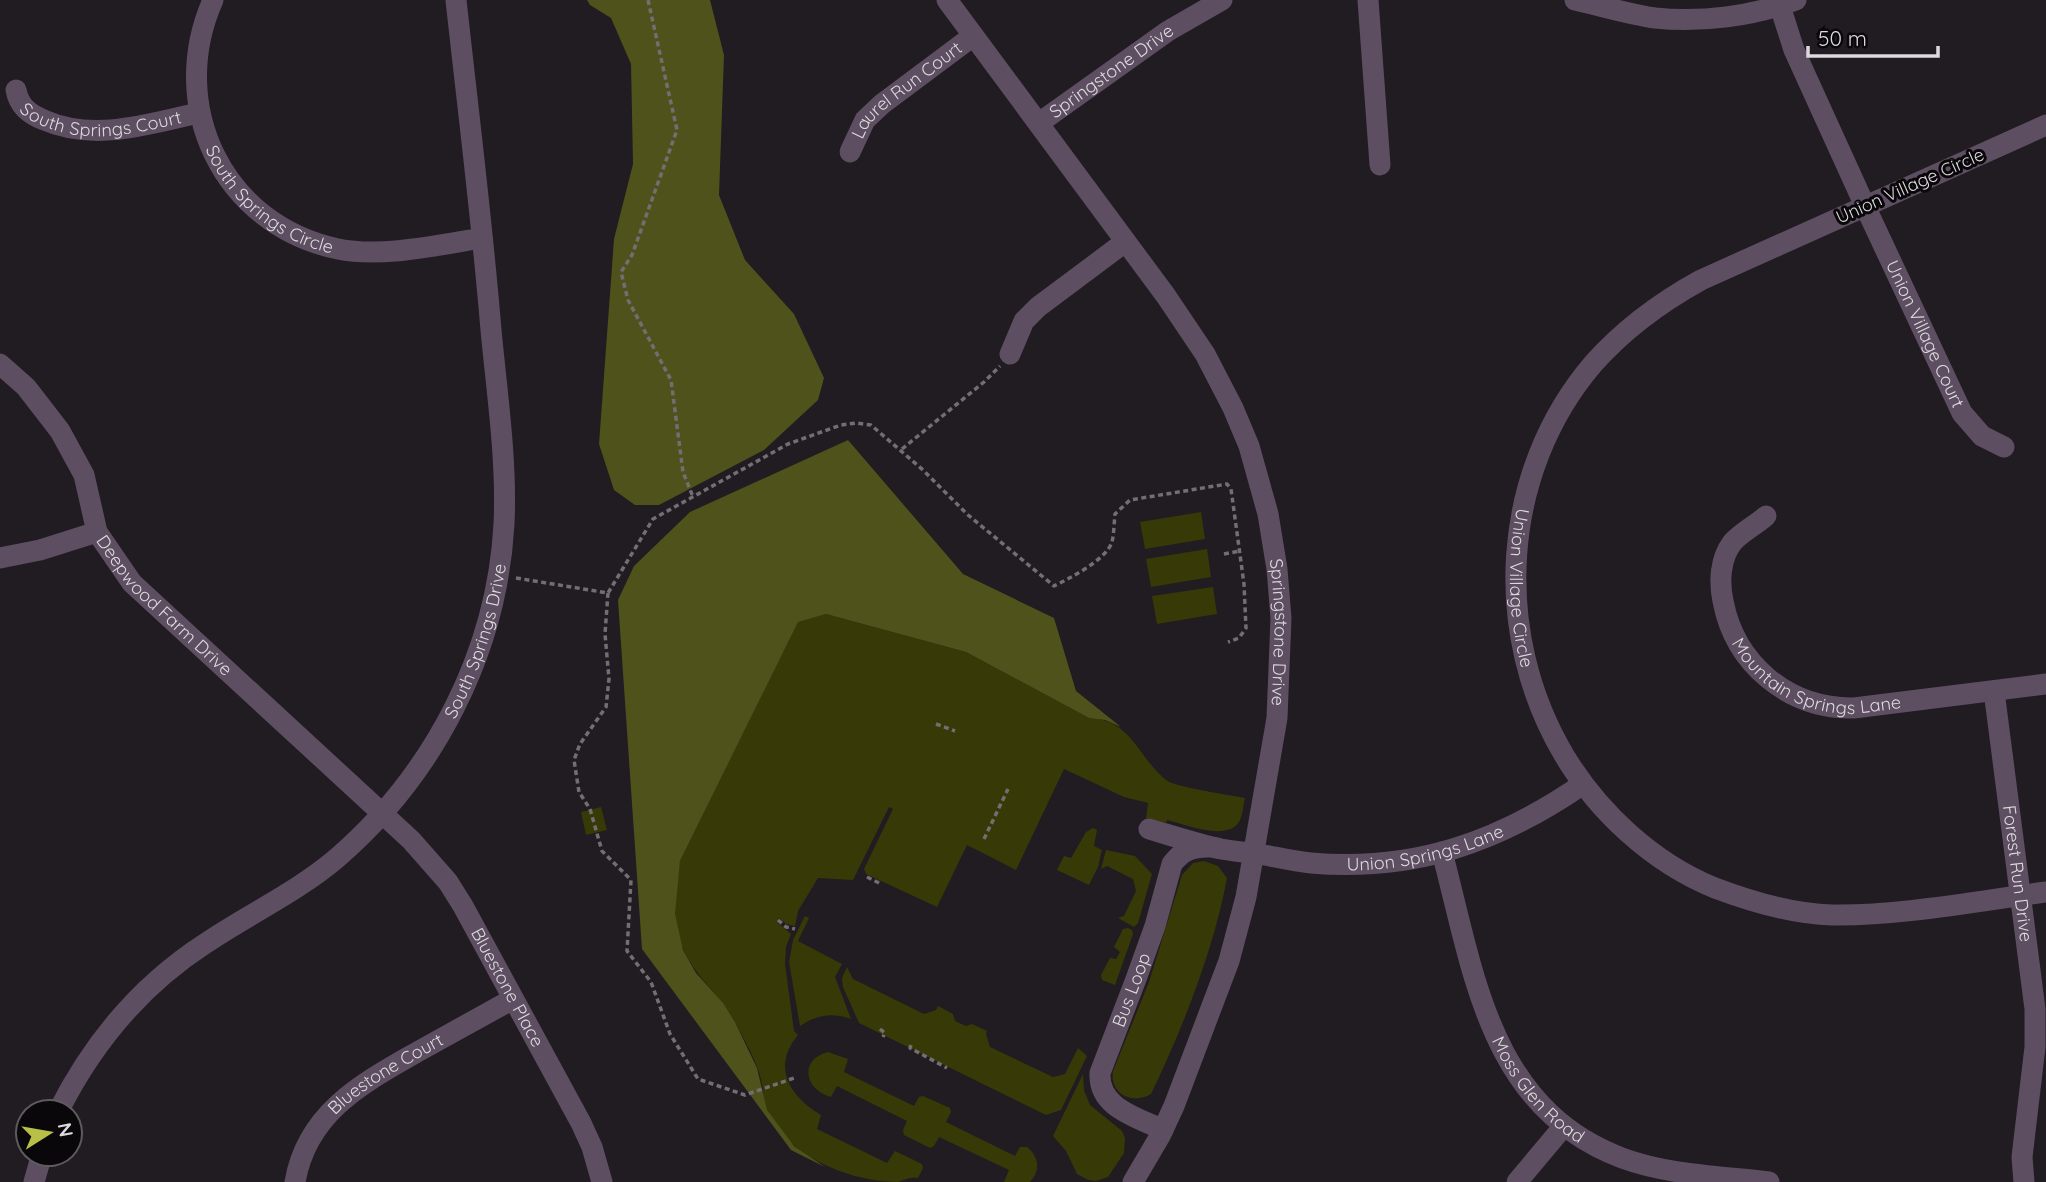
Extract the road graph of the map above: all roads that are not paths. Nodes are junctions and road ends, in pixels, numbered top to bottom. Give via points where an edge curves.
1 (213, 0) edge
2 (456, 0) edge
3 (947, 0) edge
4 (1222, 0) edge
5 (1368, 0) edge
6 (1575, 0) edge
7 (1788, 3) edge
8 (973, 36) junction
9 (16, 90) dead end
10 (198, 113) junction
11 (1039, 123) junction
12 (2046, 125) edge
13 (850, 152) dead end
14 (1380, 164) dead end
15 (1865, 206) junction
16 (482, 238) junction
17 (1125, 242) junction
18 (1010, 354) road end
19 (0, 364) edge
20 (2004, 447) dead end
21 (1766, 516) dead end
22 (97, 532) junction
23 (0, 558) edge
24 (2046, 684) edge
25 (1994, 691) junction
26 (1583, 785) junction
27 (381, 813) junction
28 (1149, 830) dead end
29 (1213, 847) junction
30 (1442, 852) junction
31 (1254, 853) junction
32 (2046, 892) edge
33 (2022, 895) junction
34 (513, 999) junction
35 (2038, 1094) edge
36 (66, 1098) edge
37 (1564, 1126) junction
38 (1163, 1130) junction
39 (295, 1182) edge
40 (602, 1182) edge
41 (1133, 1182) edge
42 (1517, 1182) edge
43 (1769, 1182) edge
44 (2024, 1182) edge

1 - 10 street, South Springs Circle via 198,45
2 - 16 street, South Springs Drive
3 - 8 street, Springstone Drive
4 - 11 street, Springstone Drive via 1168,31
5 - 14 street
6 - 7 street via 1676,19 1718,18
7 - 15 street, Union Village Court via 1794,50
8 - 11 street, Springstone Drive
8 - 13 street, Laurel Run Court via 865,120
9 - 10 street, South Springs Court via 17,99 35,116 75,130 127,129
10 - 16 street, South Springs Circle via 210,147 228,177 261,213 289,232 342,250 366,251
11 - 17 street, Springstone Drive
12 - 15 street, Union Village Circle
15 - 20 street, Union Village Court via 1962,413 1982,436
15 - 26 street, Union Village Circle via 1701,280 1654,308 1593,365 1548,436 1530,479 1519,525 1517,621 1542,712
16 - 27 street, South Springs Drive via 504,476 498,575 485,634 458,701 423,762
17 - 18 street via 1038,307 1024,321
17 - 31 street, Springstone Drive via 1205,354 1249,446 1268,514 1278,569 1281,671
19 - 22 street, Deepwood Farm Drive via 26,387 60,431 84,475
21 - 25 street, Mountain Springs Lane via 1734,541 1721,574 1726,618 1734,638 1771,682 1806,701 1844,708
22 - 23 street
22 - 27 street, Deepwood Farm Drive via 132,583
24 - 25 street, Mountain Springs Lane
25 - 33 street, Forest Run Drive
26 - 30 street, Union Springs Lane via 1505,830
26 - 33 street, Union Village Circle via 1650,850 1699,880 1760,903 1831,915 1873,914
27 - 34 street, Bluestone Place via 448,882
27 - 36 street, South Springs Drive via 314,876 164,973 107,1032
28 - 29 street, Union Springs Lane
29 - 31 street, Union Springs Lane
29 - 38 street, Bus Loop via 1191,848 1172,864 1100,1073 1107,1099
30 - 31 street, Union Springs Lane via 1361,865
30 - 37 street, Moss Glen Road via 1484,1009 1518,1078
31 - 38 street, Springstone Drive via 1229,961
32 - 33 street, Union Village Circle
33 - 35 street, Forest Run Drive via 2035,1009
34 - 39 street, Bluestone Court via 361,1084 335,1105 303,1155
34 - 40 street, Bluestone Place via 582,1124
35 - 44 street, Forest Run Drive via 2022,1157
37 - 42 street
37 - 43 street, Moss Glen Road via 1595,1146 1656,1168
38 - 41 street, Springstone Drive

